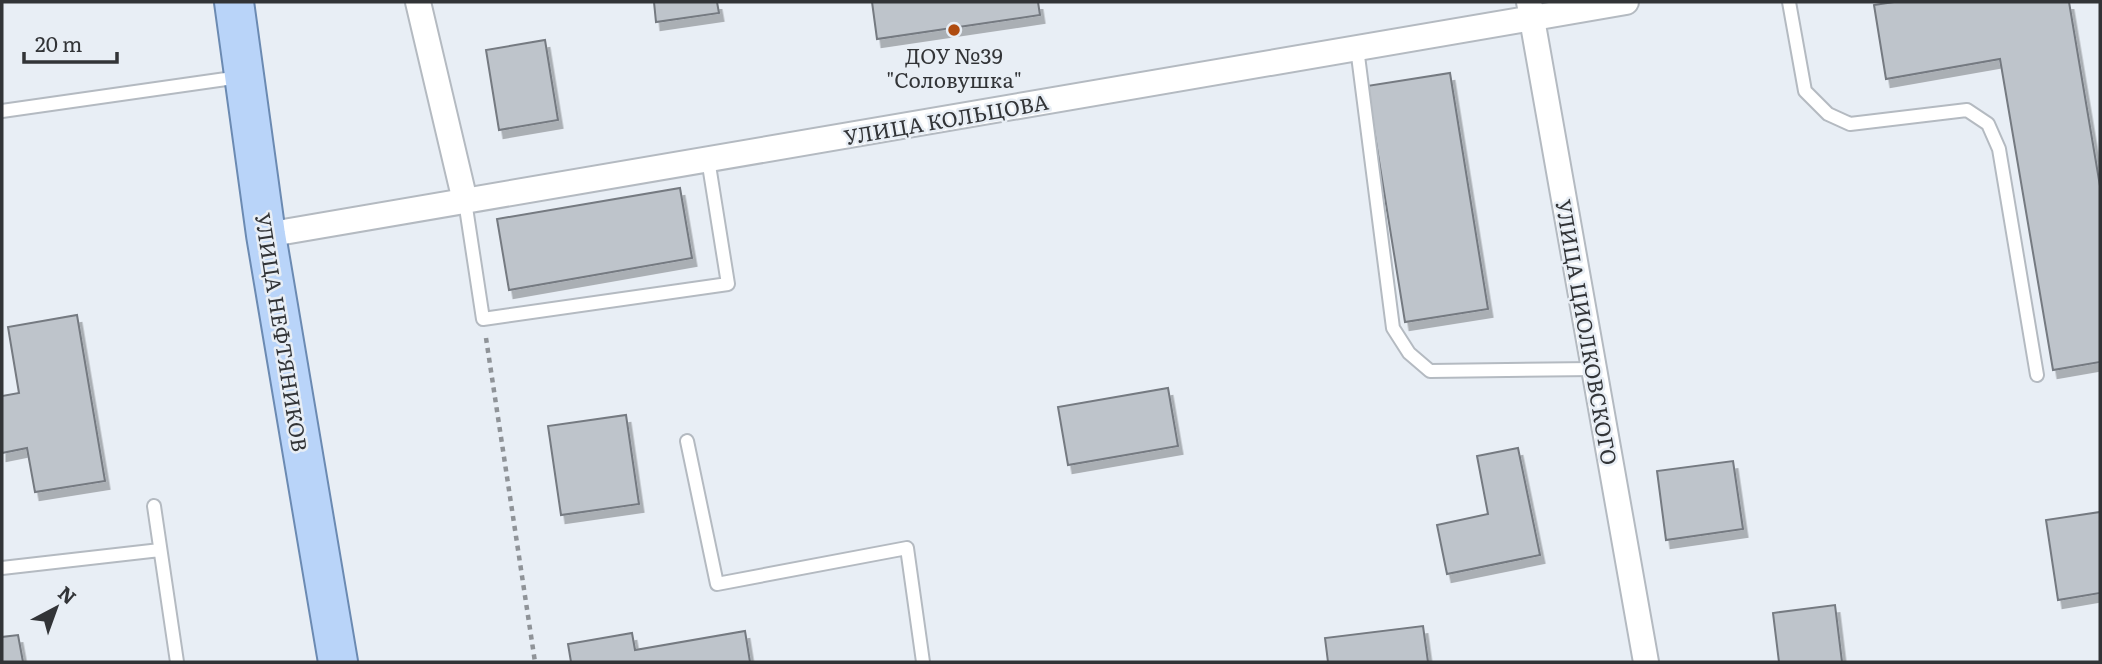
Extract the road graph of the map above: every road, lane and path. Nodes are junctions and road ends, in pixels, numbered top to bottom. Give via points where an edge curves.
1 (233, 2) edge
2 (418, 2) edge
3 (1626, 2) edge
4 (1789, 2) edge
5 (1531, 10) edge
6 (1356, 48) junction
7 (244, 77) junction
8 (2, 111) edge
9 (708, 159) junction
10 (465, 201) junction
11 (267, 234) junction
12 (483, 320) junction
13 (1594, 369) junction
14 (2037, 375) dead end
15 (687, 441) dead end
16 (154, 506) dead end
17 (160, 550) junction
18 (2, 568) edge
19 (177, 662) edge
20 (338, 662) edge
21 (535, 662) edge
22 (923, 662) edge
23 (1646, 662) edge

1 - 7 main road, УЛИЦА НЕФТЯНИКОВ
2 - 10 street
3 - 5 street, УЛИЦА КОЛЬЦОВА
4 - 14 lane via 1805,91 1828,114 1850,124 1967,110 1988,124 1999,149
5 - 6 street, УЛИЦА КОЛЬЦОВА
5 - 13 street, УЛИЦА ЦИОЛКОВСКОГО
6 - 9 street, УЛИЦА КОЛЬЦОВА
6 - 13 lane via 1393,328 1409,353 1430,371
7 - 8 lane
7 - 11 main road, УЛИЦА НЕФТЯНИКОВ
9 - 10 street, УЛИЦА КОЛЬЦОВА
9 - 12 lane via 728,284
10 - 11 street, УЛИЦА КОЛЬЦОВА
10 - 12 lane
11 - 20 main road, УЛИЦА НЕФТЯНИКОВ
12 - 21 path
13 - 23 street, УЛИЦА ЦИОЛКОВСКОГО
15 - 22 lane via 717,584 907,548
16 - 17 lane
17 - 18 lane
17 - 19 lane

